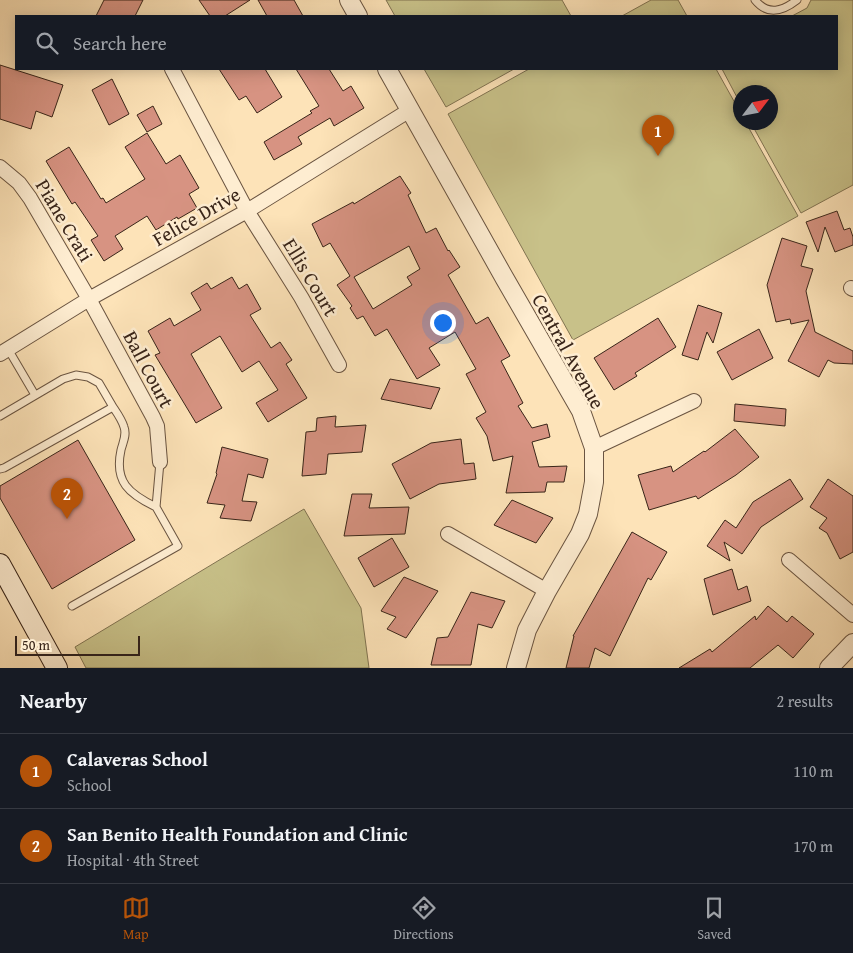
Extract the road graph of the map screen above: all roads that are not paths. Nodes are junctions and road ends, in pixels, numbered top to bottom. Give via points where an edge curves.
1 (349, 0) edge
2 (756, 0) edge
3 (797, 0) edge
4 (357, 15) edge
5 (173, 70) edge
6 (388, 70) edge
7 (410, 110) junction
8 (0, 167) edge
9 (247, 210) junction
10 (89, 299) junction
11 (4, 352) edge
12 (339, 365) dead end
13 (36, 394) junction
14 (694, 402) dead end
15 (113, 406) junction
16 (0, 416) edge
17 (594, 448) junction
18 (160, 462) joint
19 (0, 469) edge
20 (156, 507) junction
21 (448, 534) dead end
22 (789, 560) dead end
23 (0, 564) edge
24 (547, 591) junction
25 (72, 606) dead end
26 (853, 616) edge
27 (853, 643) edge
28 (57, 668) edge
29 (516, 668) edge
30 (829, 668) edge

1 - 4 street
2 - 3 lane via 766,9 777,11
5 - 9 street, Ellis Court
6 - 7 street, Central Avenue
7 - 9 street, Felice Drive
7 - 17 street, Central Avenue via 581,411
8 - 10 street, Piane Crati via 19,183 30,198
9 - 10 street, Felice Drive
9 - 12 street, Ellis Court
10 - 11 street, Felice Drive
10 - 18 street, Ball Court via 157,426
11 - 13 lane
13 - 15 lane via 76,375 99,383
13 - 16 lane
14 - 17 street
15 - 19 lane
15 - 20 lane via 126,435 119,458 124,482 138,499
17 - 24 street, Central Avenue via 594,482 588,514
18 - 20 lane
20 - 25 lane via 178,546
21 - 24 street
22 - 26 street
23 - 28 main road
24 - 29 street, Central Avenue via 527,630
27 - 30 street

